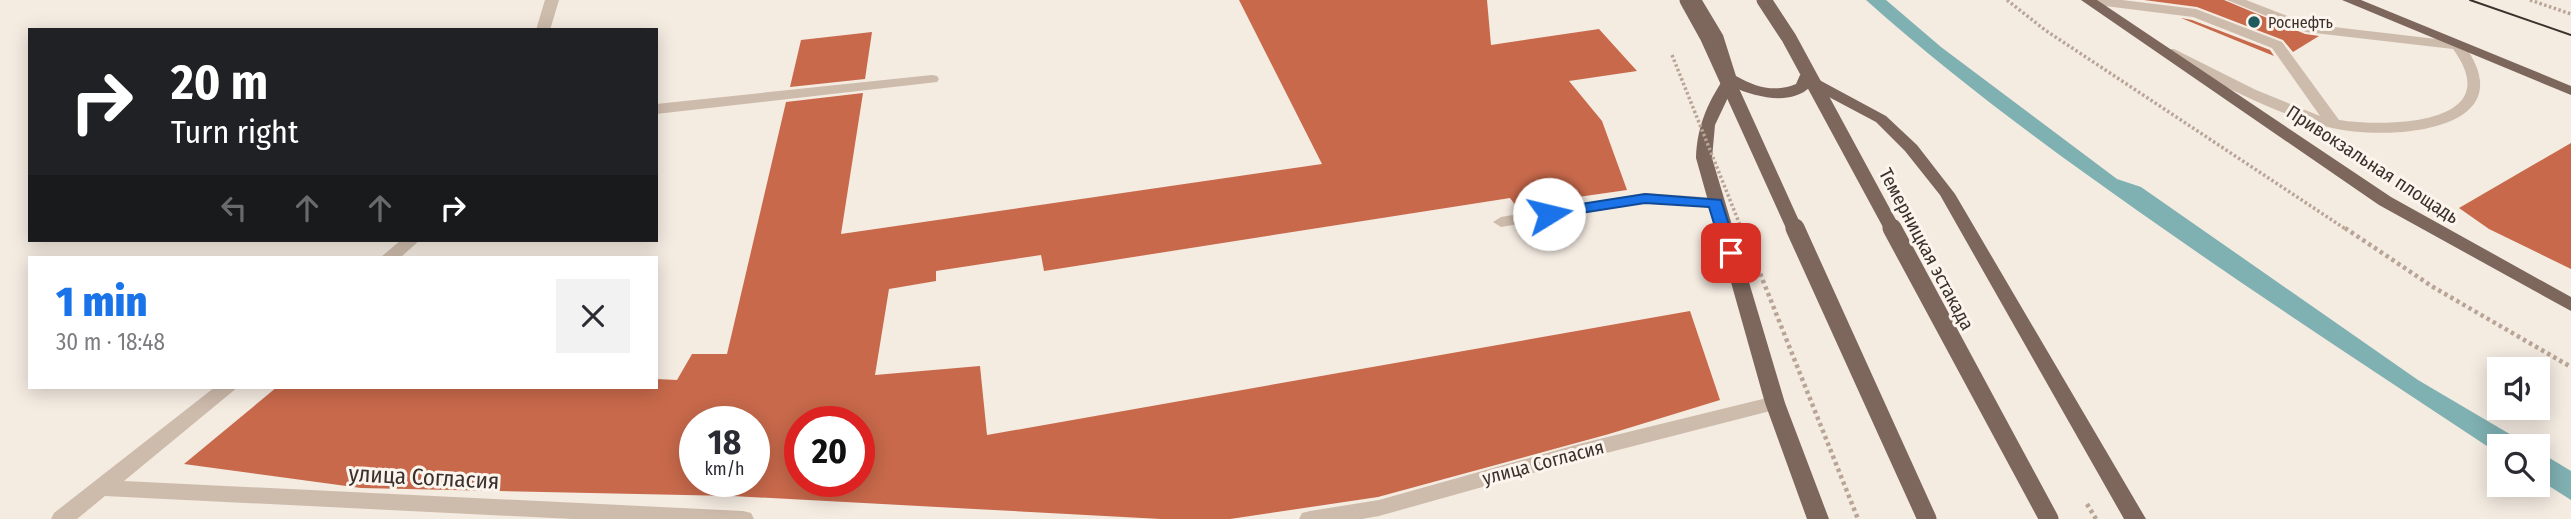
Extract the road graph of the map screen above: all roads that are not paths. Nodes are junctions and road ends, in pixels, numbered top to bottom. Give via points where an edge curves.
1 (552, 0) edge
2 (1687, 0) edge
3 (1695, 0) edge
4 (1756, 0) edge
5 (1764, 0) edge
6 (2089, 0) edge
7 (2234, 0) edge
8 (2349, 0) edge
9 (544, 28) edge
10 (2457, 45) junction
11 (2159, 47) junction
12 (1805, 78) junction
13 (932, 79) dead end
14 (1730, 79) junction
15 (2571, 92) edge
16 (658, 108) edge
17 (2334, 124) junction
18 (1716, 203) junction
19 (1501, 222) dead end
20 (409, 242) edge
21 (391, 256) edge
22 (2571, 305) edge
23 (226, 389) edge
24 (1775, 403) junction
25 (102, 488) junction
26 (62, 519) edge
27 (743, 519) edge
28 (1310, 519) edge
29 (1818, 519) edge
30 (1927, 519) edge
31 (2049, 519) edge
32 (2135, 519) edge

1 - 9 street
2 - 30 main road, bridge
3 - 14 main road via 1716,36
4 - 12 main road
5 - 31 main road, Темерницкая эстакада, bridge via 1789,37
6 - 11 main road, Привокзальная площадь
6 - 17 street via 2196,13 2277,46
7 - 10 street via 2306,28
8 - 10 main road
10 - 15 main road
10 - 17 street, Привокзальная площадь via 2472,65 2476,85 2465,106 2431,125 2384,129
11 - 17 street, Привокзальная площадь via 2297,112
11 - 22 main road, Привокзальная площадь via 2385,201
12 - 14 main road via 1803,87 1770,93 1745,89
12 - 32 main road via 1881,119 1947,194
13 - 16 street
14 - 18 main road via 1703,133 1704,158
18 - 19 street via 1645,198
18 - 24 main road
20 - 21 street
23 - 25 street
24 - 28 street, улица Согласия via 1379,508
24 - 29 main road
25 - 26 street
25 - 27 street, улица Согласия

